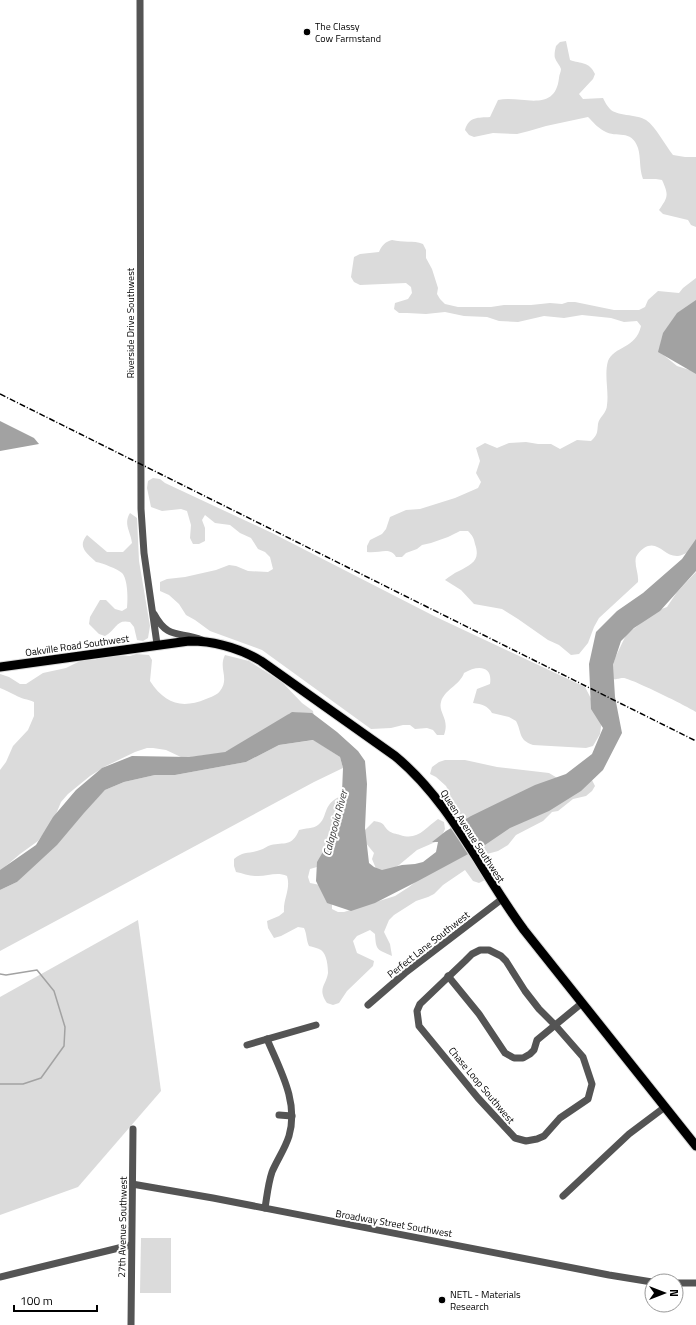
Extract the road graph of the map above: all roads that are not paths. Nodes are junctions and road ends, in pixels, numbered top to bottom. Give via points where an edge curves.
1 (140, 0) edge
2 (152, 611) junction
3 (206, 642) junction
4 (157, 644) junction
5 (0, 667) edge
6 (502, 899) junction
7 (448, 976) junction
8 (582, 1003) junction
9 (368, 1005) dead end
10 (316, 1025) dead end
11 (555, 1025) junction
12 (267, 1039) junction
13 (247, 1045) dead end
14 (665, 1107) junction
15 (279, 1116) dead end
16 (292, 1116) junction
17 (133, 1129) dead end
18 (696, 1146) edge
19 (132, 1184) junction
20 (563, 1196) dead end
21 (265, 1208) junction
22 (132, 1245) junction
23 (0, 1276) edge
24 (644, 1280) edge
25 (684, 1283) edge
26 (696, 1283) edge
27 (131, 1325) edge

1 - 2 street, Riverside Drive Southwest via 141,514
2 - 3 street via 158,622 167,630
2 - 4 street, Riverside Drive Southwest
3 - 4 main road, Queen Avenue Southwest
3 - 6 main road, Queen Avenue Southwest via 241,650 261,661 402,762 432,793 450,817
4 - 5 main road, Oakville Road Southwest
6 - 8 main road, Queen Avenue Southwest
6 - 9 street, Perfect Lane Southwest via 405,973
7 - 11 street, Chase Loop Southwest via 480,950 496,953 506,961 525,991
7 - 11 street via 480,1014 505,1053 514,1058 523,1058 530,1054 537,1040
7 - 11 street, Chase Loop Southwest via 420,1004 417,1011 419,1026 515,1138 526,1141 544,1136 560,1118 588,1099 591,1092 592,1084 583,1057
8 - 11 street
8 - 14 main road, Queen Avenue Southwest
10 - 12 street
12 - 13 street
12 - 16 street via 288,1089
14 - 18 main road, Queen Avenue Southwest
14 - 20 street via 629,1134
15 - 16 street
16 - 21 street via 289,1136 272,1172
17 - 19 street, 27th Avenue Southwest
19 - 21 street, Broadway Street Southwest
19 - 22 street, 27th Avenue Southwest
21 - 24 street, Broadway Street Southwest
22 - 23 street
22 - 27 street, 27th Avenue Southwest
25 - 26 street

